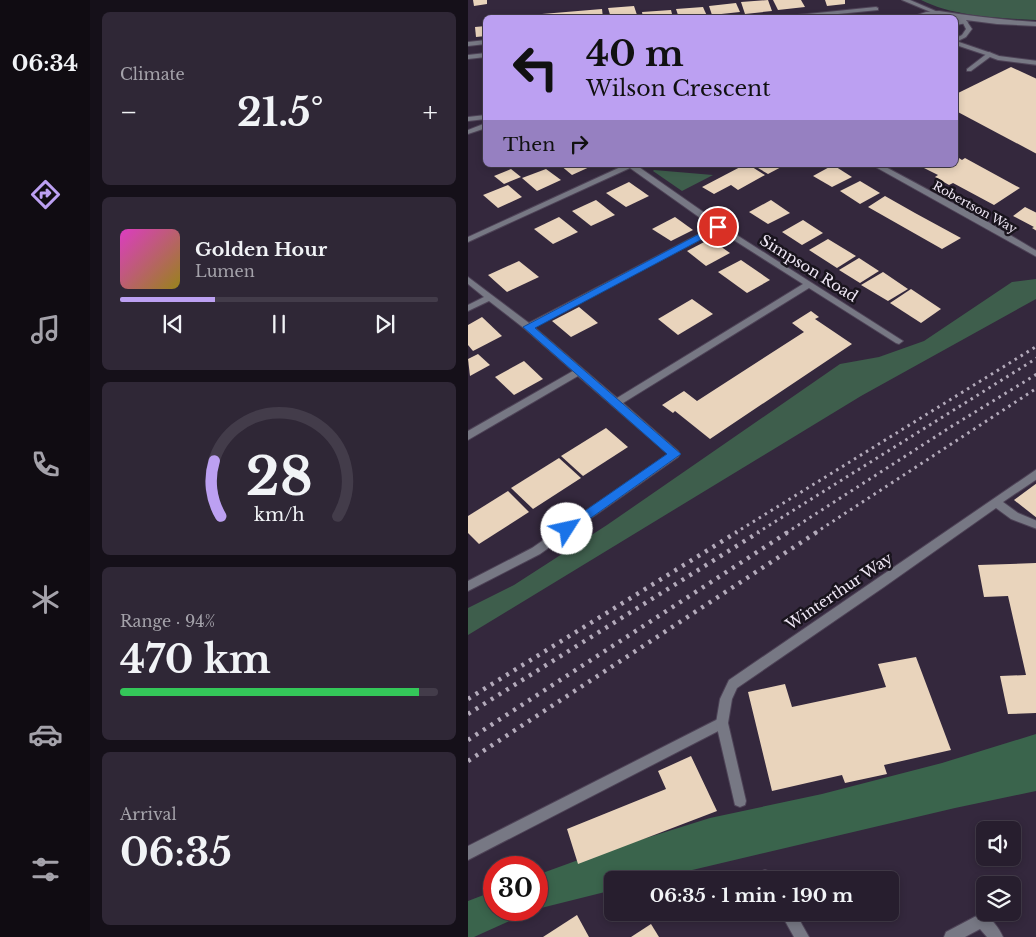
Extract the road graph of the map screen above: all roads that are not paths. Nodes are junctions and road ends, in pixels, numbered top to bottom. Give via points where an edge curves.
1 (907, 1) edge
2 (876, 9) dead end
3 (935, 12) junction
4 (806, 15) edge
5 (914, 15) edge
6 (920, 15) edge
7 (943, 15) edge
8 (958, 20) edge
9 (958, 20) edge
10 (997, 22) junction
11 (1036, 24) edge
12 (969, 29) junction
13 (958, 40) edge
14 (483, 42) edge
15 (958, 42) edge
16 (468, 44) edge
17 (989, 54) junction
18 (483, 56) edge
19 (468, 57) edge
20 (1036, 63) edge
21 (969, 70) dead end
22 (483, 118) edge
23 (468, 119) edge
24 (483, 126) edge
25 (468, 132) edge
26 (627, 167) edge
27 (634, 167) edge
28 (880, 167) edge
29 (718, 227) junction
30 (468, 240) edge
31 (1036, 255) edge
32 (468, 280) edge
33 (810, 284) junction
34 (488, 298) junction
35 (468, 308) edge
36 (528, 327) junction
37 (899, 342) dead end
38 (579, 372) junction
39 (616, 404) junction
40 (468, 436) edge
41 (1036, 473) edge
42 (996, 501) junction
43 (1036, 526) edge
44 (468, 586) edge
45 (722, 723) junction
46 (740, 801) dead end
47 (468, 853) edge
48 (792, 921) edge
49 (802, 937) edge
50 (951, 937) edge
51 (996, 937) edge

1 - 3 street
1 - 5 street
2 - 4 street
3 - 6 street
3 - 7 street
8 - 12 street via 965,22
9 - 10 street
10 - 11 street
10 - 12 street
12 - 13 street
14 - 16 street
15 - 17 street
17 - 20 street
17 - 21 street
18 - 19 street
22 - 23 street
24 - 25 street
26 - 30 street
27 - 29 street, Simpson Road
28 - 31 street, Robertson Way
29 - 33 street, Simpson Road
29 - 36 street
32 - 34 street
33 - 37 street, Simpson Road
33 - 39 street
34 - 35 street
34 - 36 street
36 - 38 street
38 - 39 street
38 - 40 street
39 - 44 street via 675,454 536,551
41 - 42 street, Winterthur Way
42 - 43 street via 1006,511
42 - 45 street, Winterthur Way via 733,684 726,699
45 - 46 street, Winterthur Way
45 - 47 street
48 - 49 street
50 - 51 street via 982,920

